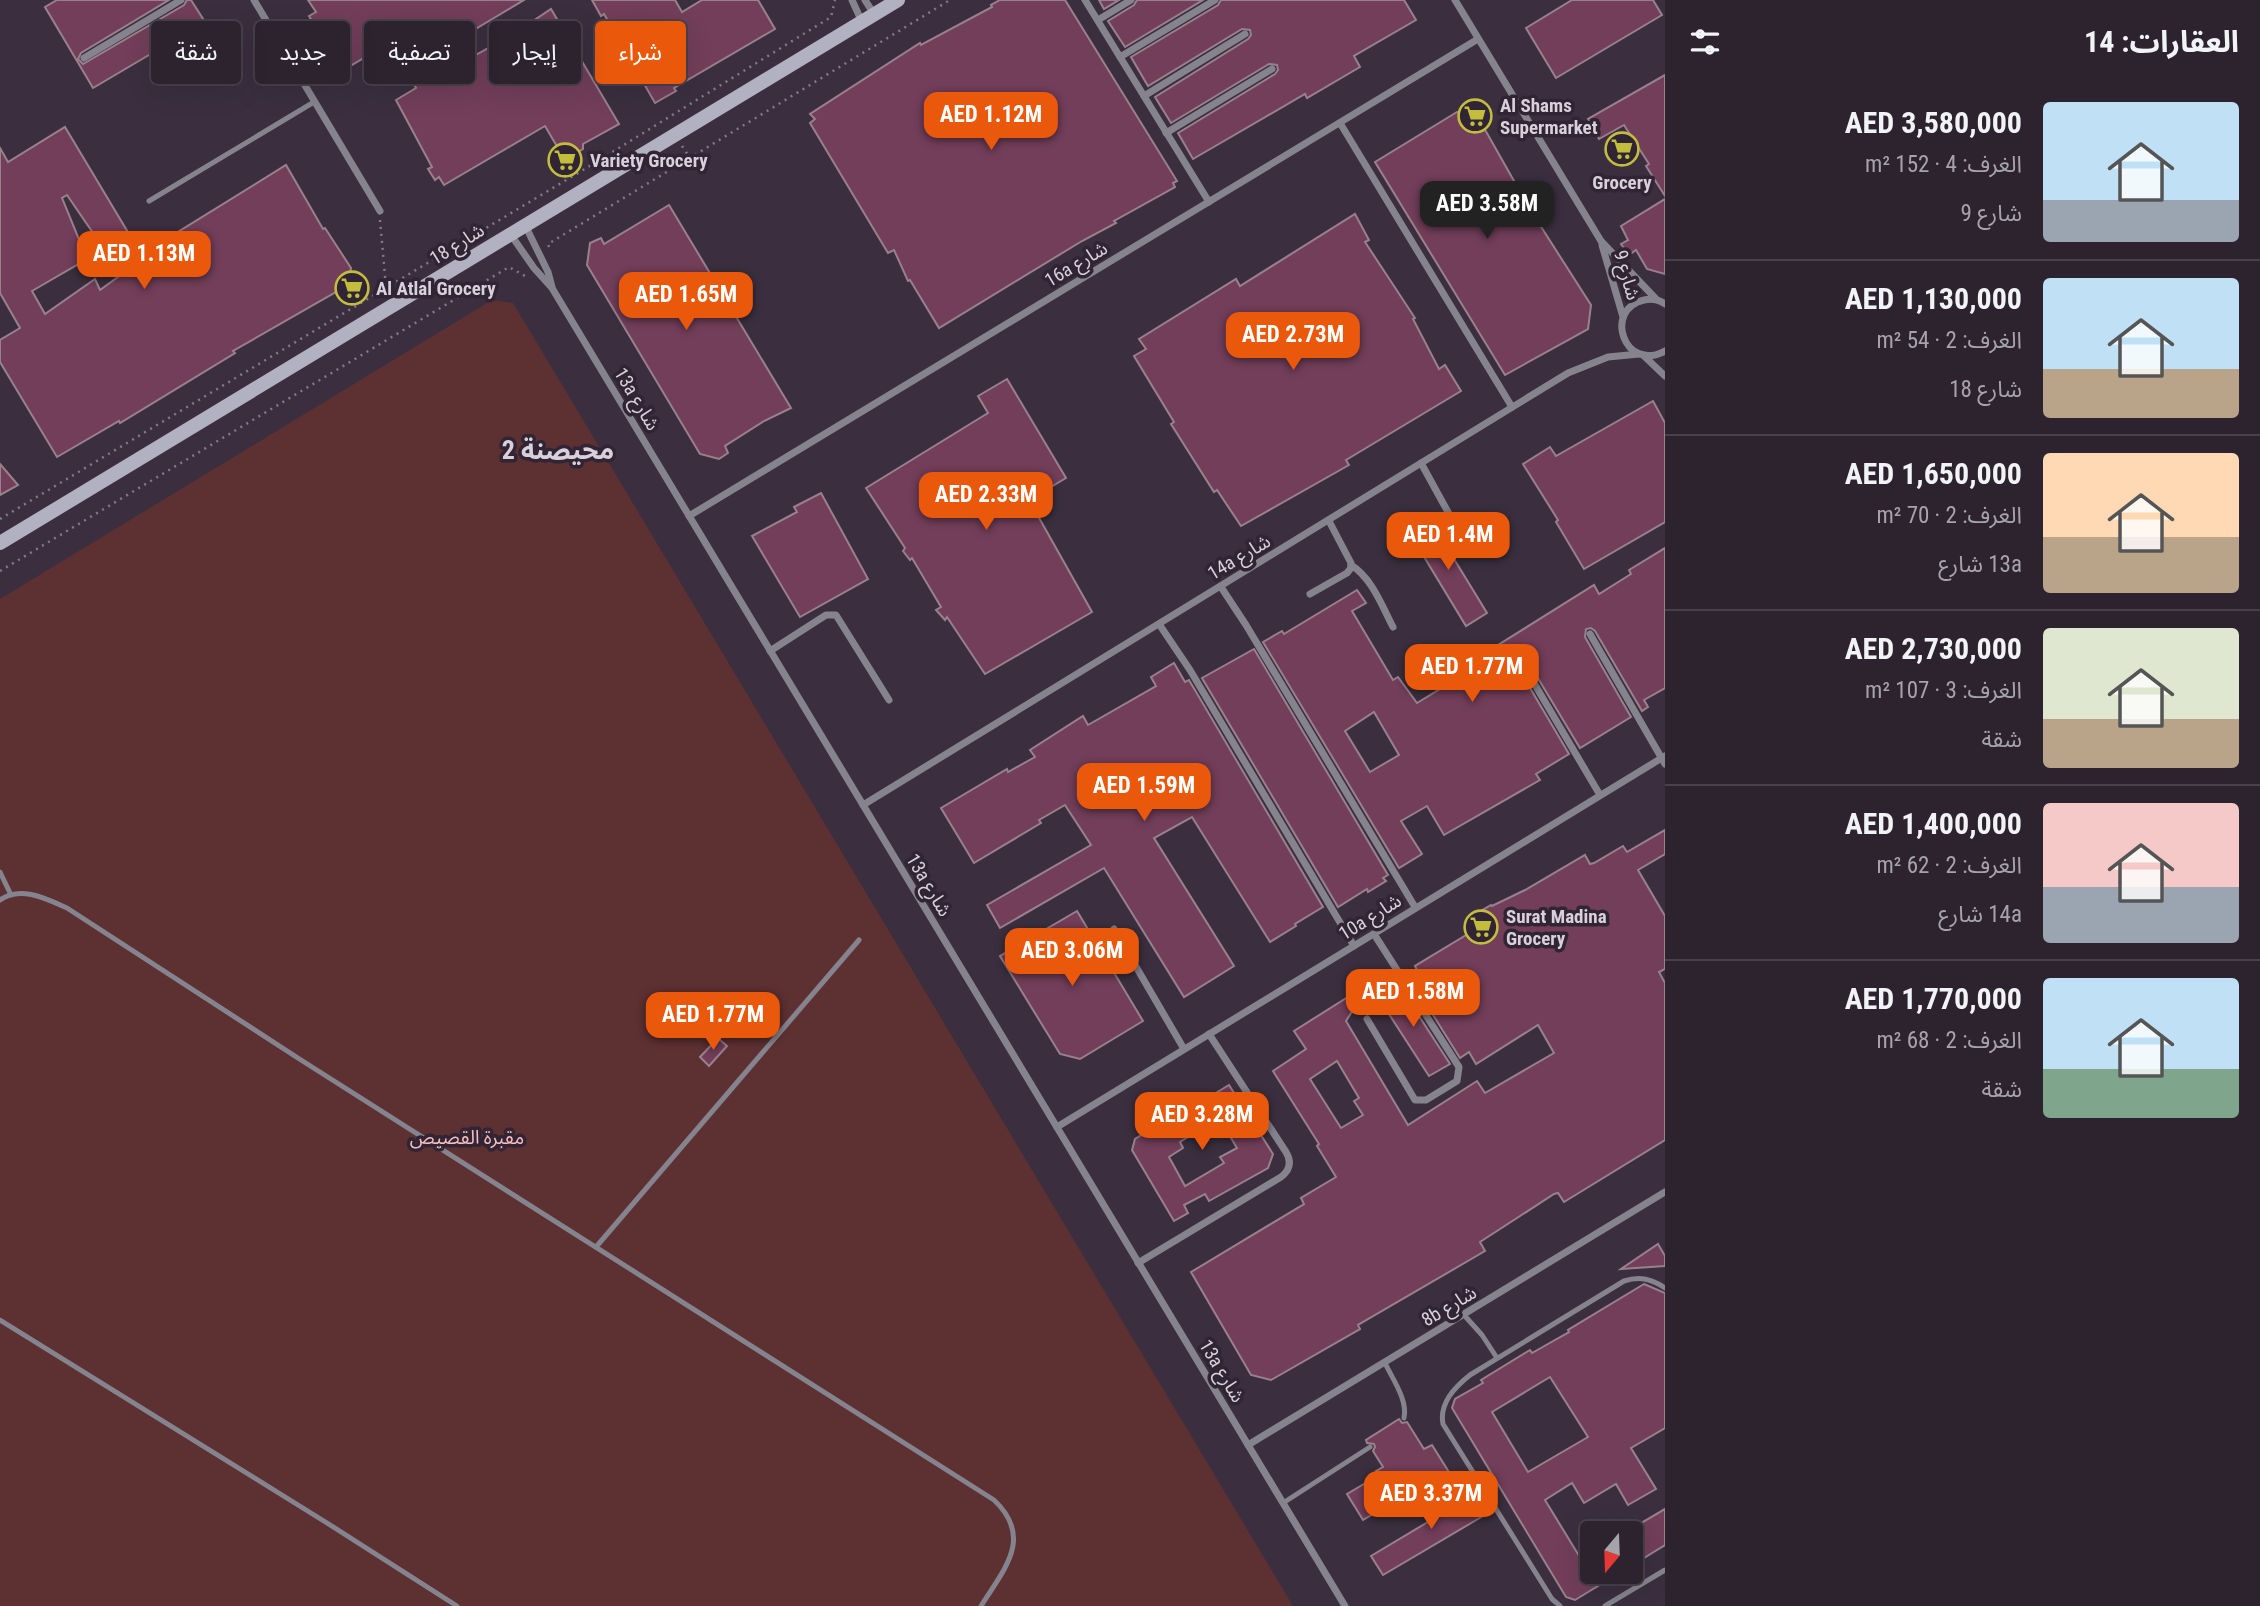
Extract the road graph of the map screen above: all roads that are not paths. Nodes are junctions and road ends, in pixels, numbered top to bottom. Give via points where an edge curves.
1 (181, 0) edge
2 (254, 0) edge
3 (852, 0) edge
4 (865, 0) edge
5 (898, 0) edge
6 (1085, 0) edge
7 (1131, 0) edge
8 (1215, 0) edge
9 (1455, 0) edge
10 (868, 18) junction
11 (1098, 20) junction
12 (1245, 34) dead end
13 (1478, 39) junction
14 (1120, 57) junction
15 (84, 58) dead end
16 (1272, 69) dead end
17 (1144, 96) junction
18 (314, 102) junction
19 (1340, 123) junction
20 (1166, 132) junction
21 (149, 201) dead end
22 (1209, 202) junction
23 (380, 211) road end
24 (525, 225) junction
25 (510, 234) junction
26 (1601, 241) junction
27 (544, 274) junction
28 (1662, 301) edge
29 (1623, 317) junction
30 (1665, 351) edge
31 (1641, 354) junction
32 (1665, 376) edge
33 (1512, 407) junction
34 (1421, 463) junction
35 (689, 516) junction
36 (1329, 521) junction
37 (1454, 523) dead end
38 (0, 543) edge
39 (1351, 565) junction
40 (1221, 587) junction
41 (1310, 594) dead end
42 (1159, 624) junction
43 (1393, 627) dead end
44 (1590, 634) dead end
45 (770, 651) junction
46 (1528, 673) dead end
47 (889, 700) dead end
48 (1664, 759) edge
49 (1600, 795) junction
50 (863, 805) junction
51 (0, 872) edge
52 (11, 895) junction
53 (0, 900) edge
54 (1415, 907) junction
55 (1114, 929) dead end
56 (1374, 934) junction
57 (859, 940) dead end
58 (1354, 946) junction
59 (1367, 1019) dead end
60 (1209, 1034) junction
61 (1184, 1049) junction
62 (1057, 1127) junction
63 (1665, 1192) edge
64 (596, 1247) junction
65 (1138, 1262) junction
66 (1665, 1288) edge
67 (1464, 1315) junction
68 (0, 1320) edge
69 (1497, 1358) junction
70 (1385, 1363) junction
71 (1404, 1418) dead end
72 (1248, 1445) junction
73 (1370, 1447) dead end
74 (1283, 1503) junction
75 (1665, 1570) edge
76 (457, 1606) edge
77 (981, 1606) edge
78 (1345, 1606) edge
79 (1560, 1606) edge
80 (1605, 1606) edge

1 - 15 street
2 - 18 street
3 - 10 street
4 - 10 street
5 - 10 street, شارع 18
6 - 11 street
7 - 11 street
8 - 14 street
9 - 13 street, شارع 9
10 - 24 street, شارع 18
11 - 14 street
12 - 17 street
13 - 19 street, 16a شارع
13 - 26 street, شارع 9
14 - 17 street
16 - 20 street
17 - 20 street
18 - 21 lane
18 - 23 street
19 - 22 street, 16a شارع
19 - 33 street
20 - 22 street
22 - 35 street, 16a شارع
24 - 25 street, شارع 18
24 - 27 street, 13a شارع
25 - 27 street, 13a شارع
25 - 38 street, شارع 18
26 - 28 street, شارع 9
26 - 29 street, شارع 9
27 - 35 street, 13a شارع
28 - 29 street via 1639,301
29 - 31 street, شارع 9 via 1624,339
30 - 31 street, 14a شارع
31 - 32 street
31 - 33 street, 14a شارع via 1608,357 1580,367
33 - 34 street, 14a شارع
34 - 36 street, 14a شارع
34 - 37 street
35 - 45 street, 13a شارع
36 - 39 street
36 - 40 street, 14a شارع
39 - 41 street via 1347,573
39 - 43 street via 1368,581
40 - 42 street, 14a شارع
40 - 54 street
42 - 50 street, 14a شارع
42 - 58 street
44 - 48 street
45 - 47 street via 826,615 836,615
45 - 50 street, 13a شارع
46 - 49 street
48 - 49 street, 10a شارع
49 - 54 street, 10a شارع
50 - 62 street, 13a شارع
51 - 52 lane
52 - 53 lane
52 - 64 lane via 26,894 67,908
54 - 56 street, 10a شارع
55 - 61 street
56 - 58 street, 10a شارع
56 - 59 street via 1459,1067 1457,1081 1426,1100 1415,1100
57 - 64 lane
58 - 60 street, 10a شارع
60 - 61 street, 10a شارع
60 - 65 street via 1286,1152 1289,1168
61 - 62 street, 10a شارع
62 - 65 street, 13a شارع
63 - 67 street, 8b شارع
64 - 77 lane via 994,1500 1010,1521 1014,1547
65 - 72 street, 13a شارع
66 - 69 lane via 1643,1278 1624,1281
67 - 69 lane
67 - 70 street, 8b شارع
68 - 76 lane
69 - 79 lane via 1451,1393 1443,1407 1443,1424
70 - 71 lane via 1403,1402
70 - 72 street, 8b شارع
72 - 74 street, 13a شارع
73 - 74 lane
74 - 78 street, 13a شارع
75 - 80 lane

